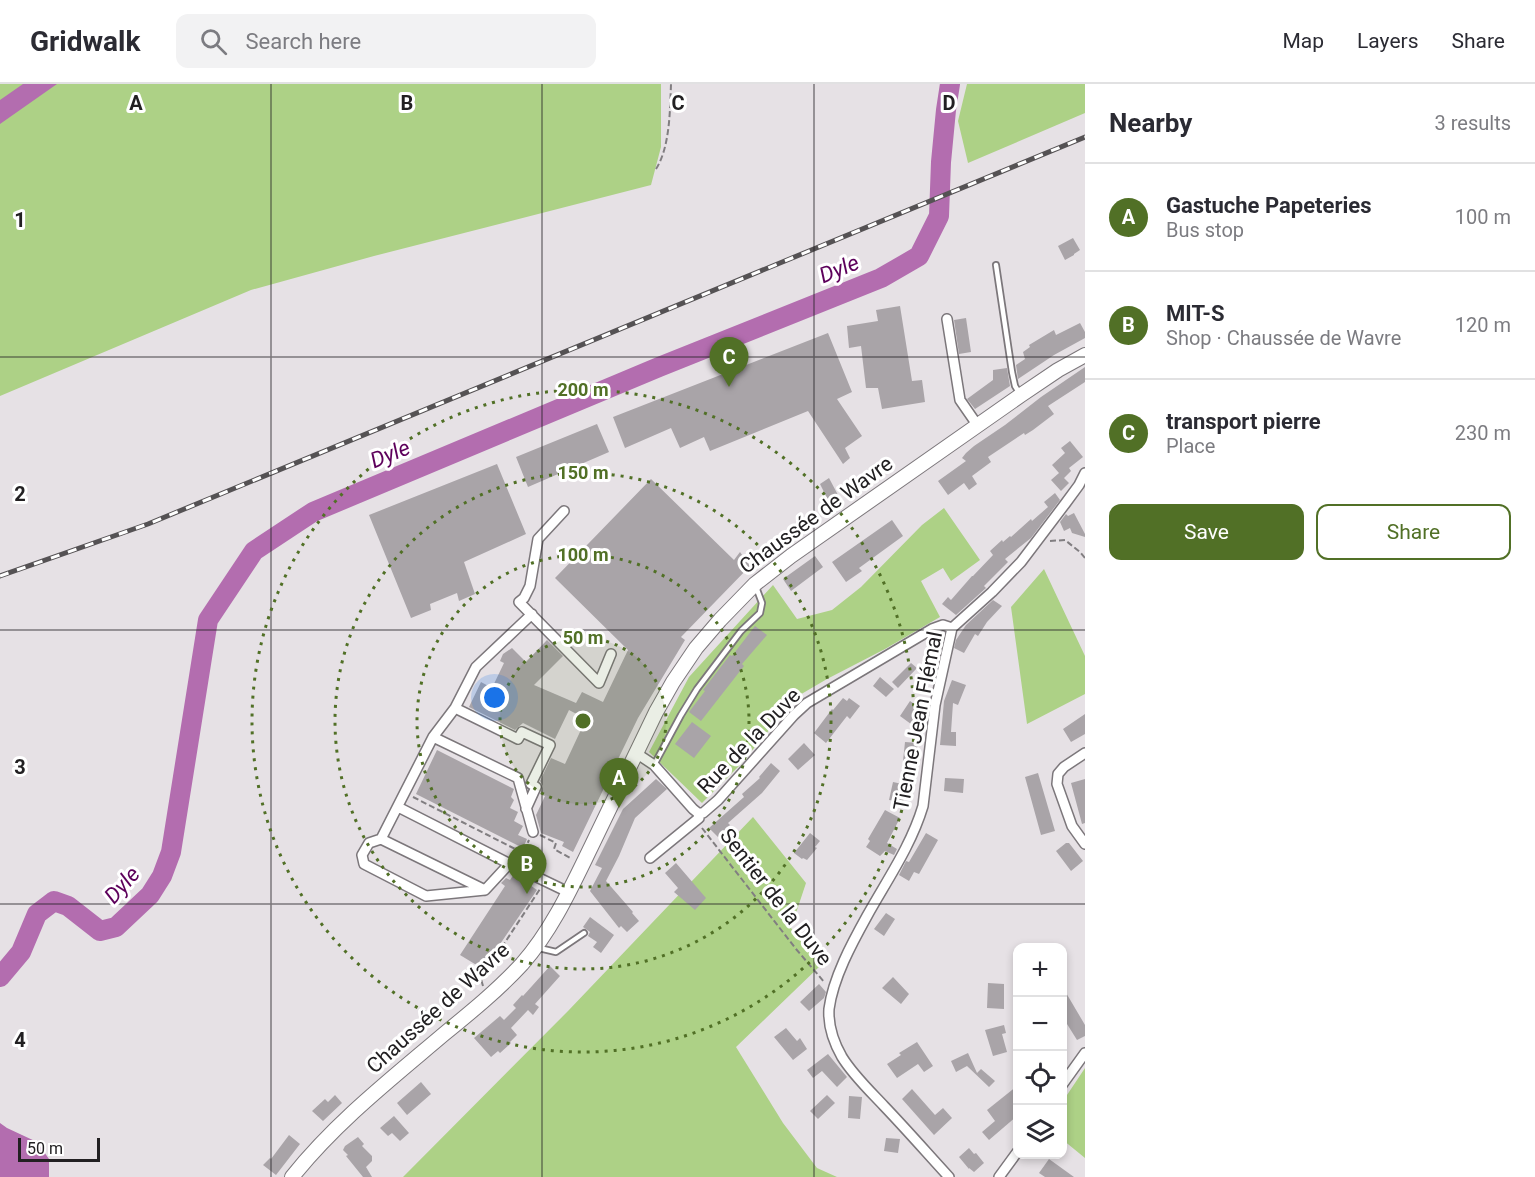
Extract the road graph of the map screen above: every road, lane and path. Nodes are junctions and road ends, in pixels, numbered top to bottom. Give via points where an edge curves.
1 (671, 84) edge
2 (656, 169) dead end
3 (996, 264) dead end
4 (946, 319) dead end
5 (1085, 355) edge
6 (1021, 395) junction
7 (978, 426) junction
8 (1085, 473) edge
9 (564, 511) dead end
10 (1037, 541) junction
11 (1085, 558) edge
12 (755, 584) junction
13 (532, 614) junction
14 (952, 628) junction
15 (611, 654) dead end
16 (455, 708) junction
17 (434, 737) junction
18 (636, 753) junction
19 (1085, 753) edge
20 (654, 765) junction
21 (405, 793) junction
22 (398, 807) junction
23 (526, 809) junction
24 (699, 815) junction
25 (533, 832) junction
26 (381, 839) junction
27 (1085, 844) edge
28 (523, 853) junction
29 (650, 858) dead end
30 (583, 864) junction
31 (512, 866) junction
32 (545, 882) junction
33 (485, 890) junction
34 (568, 892) junction
35 (584, 933) dead end
36 (536, 946) junction
37 (833, 992) junction
38 (485, 1000) junction
39 (1085, 1053) edge
40 (1067, 1078) edge
41 (1013, 1157) edge
42 (292, 1177) edge
43 (949, 1177) edge
44 (999, 1177) edge

1 - 2 path via 667,136
3 - 6 lane via 1012,372
4 - 7 street via 960,400
5 - 6 main road, Chaussée de Wavre
6 - 7 main road, Chaussée de Wavre
7 - 12 main road, Chaussée de Wavre
8 - 10 street, Tienne Jean Flémal
9 - 13 street via 538,538 530,586 519,602
10 - 11 path via 1065,540
10 - 14 street, Tienne Jean Flémal via 992,592
12 - 18 main road, Chaussée de Wavre via 696,648 673,682
12 - 20 lane via 762,603 760,613 741,631 697,689
13 - 15 street via 598,683
13 - 16 street via 476,668
14 - 24 street, Rue de la Duve via 943,625 932,629 807,703 718,800
14 - 37 street, Tienne Jean Flémal via 935,705 923,806 905,850 852,944
16 - 17 street
16 - 23 street via 518,739 522,732 550,745 531,784 536,787
17 - 21 street
17 - 23 street via 518,778
18 - 20 street, Rue de la Duve
18 - 30 main road, Chaussée de Wavre
19 - 27 street via 1064,767 1057,784 1072,826
20 - 24 street, Rue de la Duve
21 - 22 street
21 - 28 path
22 - 26 street
22 - 31 street
23 - 25 street
24 - 29 street, Rue de la Duve
24 - 37 path, Sentier de la Duve via 701,826
25 - 28 path
25 - 30 path via 556,843 554,849
26 - 33 street
26 - 33 street via 369,843 362,855 364,864 426,896
28 - 31 path
30 - 34 main road, Chaussée de Wavre
31 - 32 street
31 - 33 street
32 - 34 street
32 - 38 path via 481,979
34 - 36 main road, Chaussée de Wavre
35 - 36 lane via 556,952
36 - 38 main road, Chaussée de Wavre
37 - 43 street, Tienne Jean Flémal via 830,1028 842,1058
38 - 42 main road, Chaussée de Wavre via 353,1112
39 - 40 street
41 - 44 street

